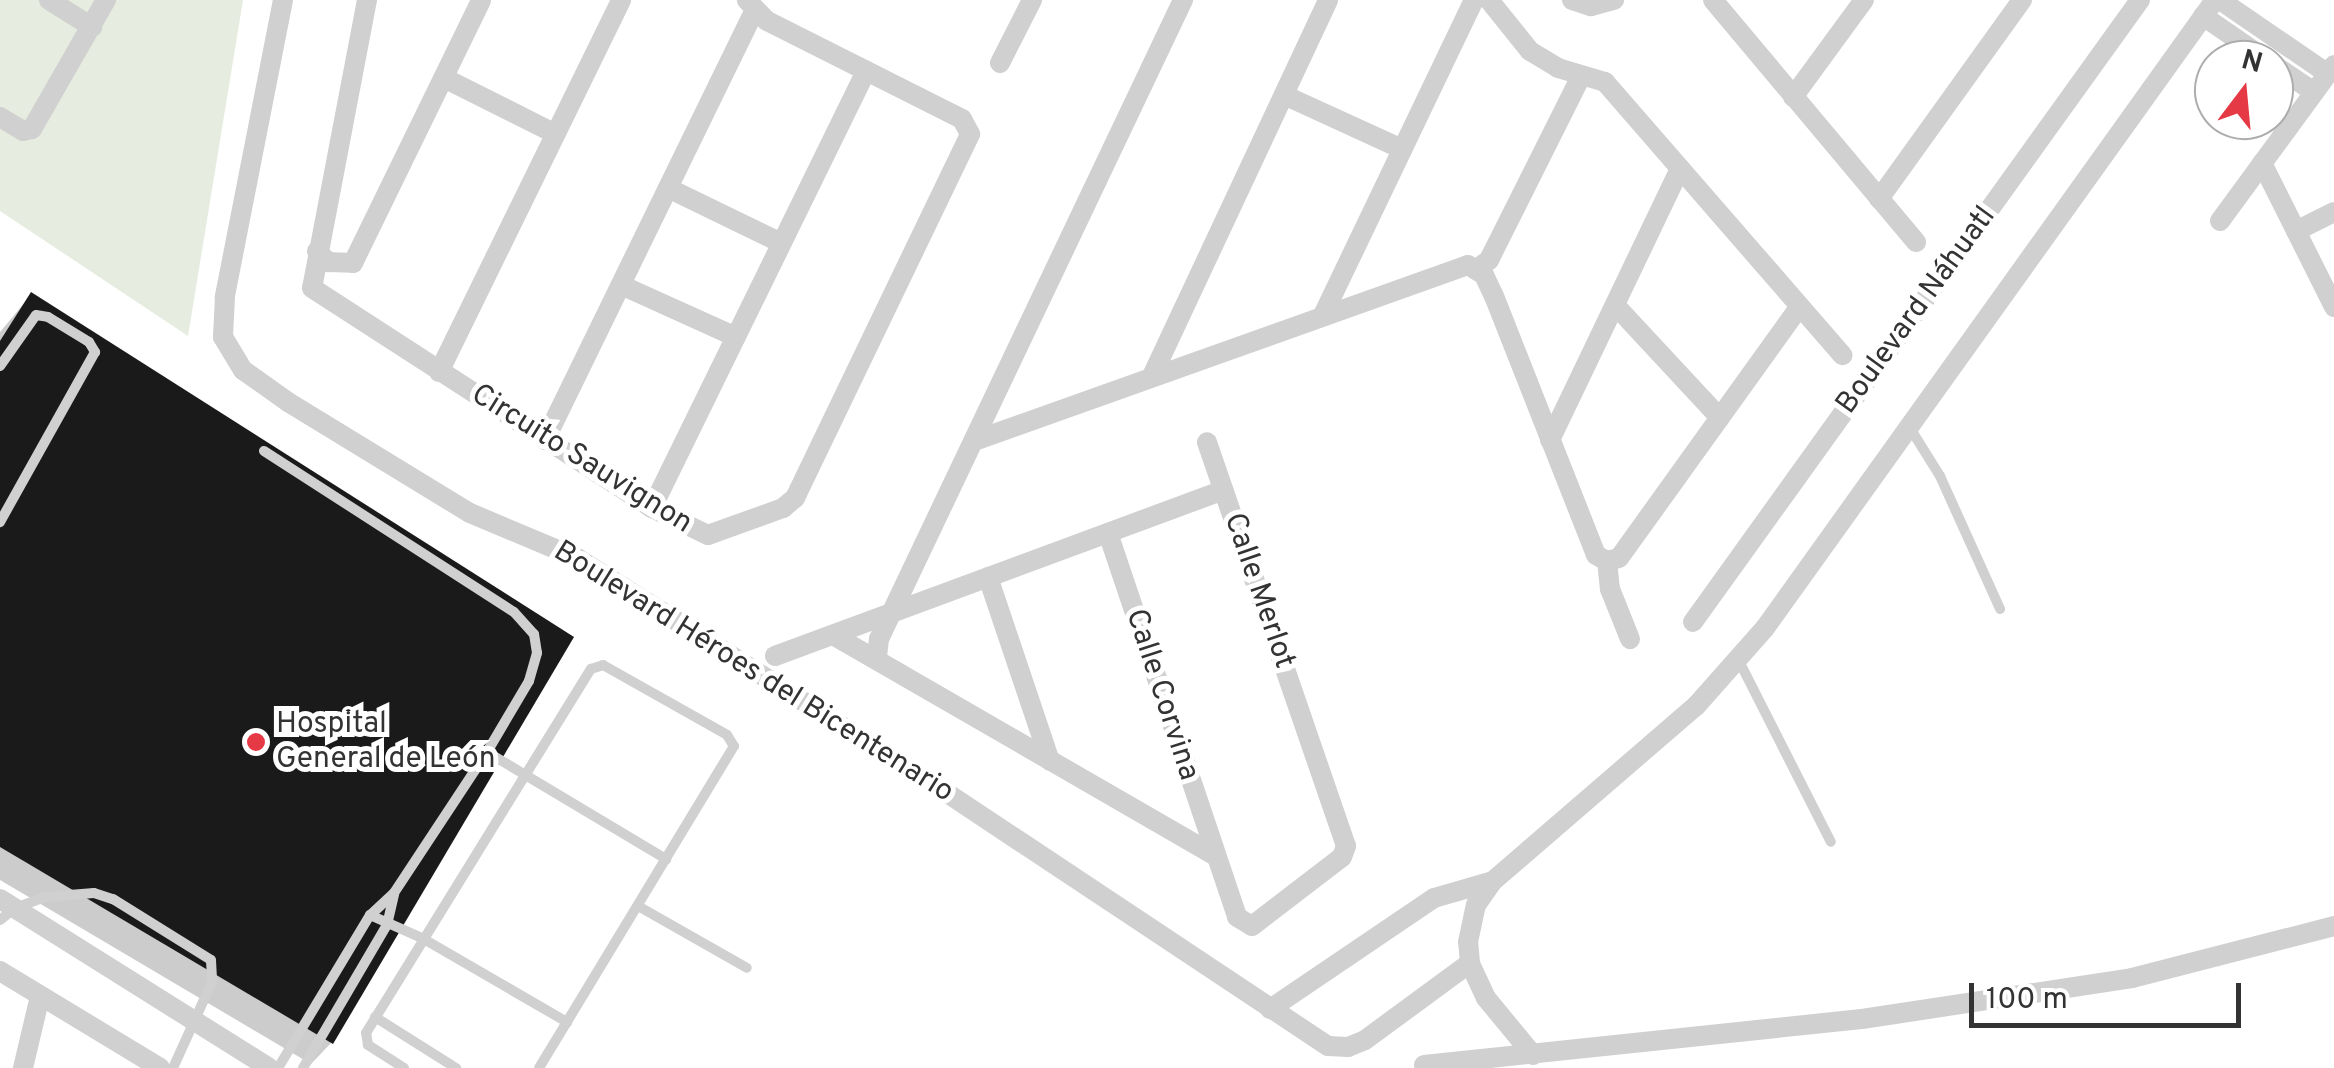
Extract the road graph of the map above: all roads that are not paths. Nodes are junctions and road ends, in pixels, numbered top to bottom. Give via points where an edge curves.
1 (49, 0) edge
2 (106, 0) edge
3 (282, 0) edge
4 (367, 0) edge
5 (481, 0) edge
6 (621, 0) edge
7 (1183, 0) edge
8 (1328, 0) edge
9 (1474, 0) edge
10 (1489, 0) edge
11 (1572, 0) edge
12 (1614, 0) edge
13 (1713, 0) edge
14 (1864, 0) edge
15 (2022, 0) edge
16 (2140, 0) edge
17 (1026, 2) edge
18 (751, 5) edge
19 (2212, 5) edge
20 (92, 27) junction
21 (2247, 40) edge
22 (1000, 63) dead end
23 (2331, 70) edge
24 (866, 71) junction
25 (1581, 76) junction
26 (444, 78) junction
27 (2294, 78) edge
28 (2314, 92) junction
29 (1284, 95) junction
30 (1793, 97) junction
31 (0, 117) edge
32 (554, 133) junction
33 (1402, 150) junction
34 (2262, 163) junction
35 (1680, 169) junction
36 (668, 188) junction
37 (1879, 199) junction
38 (2334, 212) edge
39 (2220, 221) dead end
40 (2296, 231) junction
41 (779, 242) junction
42 (1916, 242) dead end
43 (316, 251) junction
44 (1478, 268) junction
45 (621, 286) junction
46 (1616, 305) junction
47 (1800, 306) junction
48 (2334, 307) edge
49 (1323, 315) junction
50 (736, 337) junction
51 (1842, 355) dead end
52 (0, 366) edge
53 (438, 372) junction
54 (1152, 376) junction
55 (994, 397) junction
56 (1720, 418) junction
57 (1012, 427) junction
58 (1910, 427) junction
59 (545, 440) junction
60 (1550, 440) junction
61 (974, 441) junction
62 (1207, 442) dead end
63 (264, 452) dead end
64 (1223, 490) junction
65 (652, 508) junction
66 (0, 522) edge
67 (1108, 533) junction
68 (1607, 561) junction
69 (915, 563) junction
70 (988, 578) junction
71 (934, 597) junction
72 (2000, 610) dead end
73 (891, 613) junction
74 (1693, 622) dead end
75 (833, 634) junction
76 (1630, 639) dead end
77 (776, 656) dead end
78 (877, 657) junction
79 (1738, 658) junction
80 (487, 752) junction
81 (1050, 762) junction
82 (526, 774) junction
83 (1831, 842) dead end
84 (1216, 856) junction
85 (666, 860) junction
86 (1493, 880) junction
87 (394, 893) junction
88 (638, 906) junction
89 (5, 909) edge
90 (370, 915) junction
91 (387, 925) junction
92 (1246, 926) joint
93 (2334, 926) edge
94 (422, 938) junction
95 (1470, 963) junction
96 (747, 968) dead end
97 (0, 971) edge
98 (40, 996) junction
99 (1270, 1009) junction
100 (375, 1017) junction
101 (194, 1022) junction
102 (567, 1022) junction
103 (1532, 1055) junction
104 (1424, 1066) dead end
105 (23, 1068) edge
106 (160, 1068) edge
107 (173, 1068) edge
108 (269, 1068) edge
109 (278, 1068) edge
110 (302, 1068) edge
111 (404, 1068) edge
112 (456, 1068) edge
113 (540, 1068) edge

1 - 20 street
2 - 20 street
3 - 99 street, Boulevard Héroes del Bicentenario via 224,297 223,338 243,370 458,506 577,558
4 - 43 street, Circuito Sauvignon
5 - 26 street
6 - 32 street
7 - 55 street
8 - 29 street
9 - 33 street
10 - 25 street via 1530,51
11 - 12 street via 1591,6
13 - 30 street
14 - 30 street
15 - 37 street
16 - 74 street, Boulevard Náhuatl
17 - 22 street
18 - 24 street, Circuito Sauvignon
18 - 36 street
19 - 21 street
19 - 23 street
19 - 58 street, Boulevard Náhuatl
20 - 31 street via 32,129 23,131
23 - 28 street
24 - 41 street
24 - 65 street, Circuito Sauvignon via 962,119 970,134 800,490 784,508 708,535
25 - 35 street via 1605,82
25 - 44 street via 1489,260
26 - 32 street
26 - 43 street via 353,263 328,262
27 - 28 street
28 - 34 street
29 - 33 street
29 - 54 street
30 - 37 street
32 - 53 street
33 - 49 street
34 - 39 street
34 - 40 street
35 - 46 street
35 - 47 street
36 - 41 street
36 - 45 street
37 - 42 street
38 - 40 street
40 - 48 street
41 - 50 street
43 - 53 street, Circuito Sauvignon via 316,293
44 - 49 street via 1462,264
44 - 60 street
45 - 50 street
45 - 59 street
46 - 56 street
46 - 60 street
47 - 51 street
47 - 56 street
49 - 54 street
50 - 65 street
52 - 66 lane via 36,314 96,352
53 - 59 street, Circuito Sauvignon
54 - 57 street
55 - 57 street
55 - 61 street
56 - 68 street via 1619,558
57 - 61 street
58 - 72 lane via 1940,476
58 - 79 street, Boulevard Náhuatl
59 - 65 street, Circuito Sauvignon
60 - 68 street via 1596,555
61 - 69 street
62 - 64 street
63 - 80 lane via 526,622 536,643 535,666
64 - 67 street, Calle Merlot
64 - 92 street, Calle Merlot via 1346,846 1342,857
67 - 70 street, Calle Merlot
67 - 84 street, Calle Corvina
68 - 76 street via 1610,589
69 - 71 street
69 - 73 street
70 - 71 street, Calle Merlot
70 - 81 street
71 - 73 street, Calle Merlot
73 - 75 street, Calle Merlot
73 - 78 street
75 - 77 street, Calle Merlot
75 - 78 street
78 - 81 street
79 - 83 lane
79 - 86 street, Boulevard Náhuatl via 1664,736
80 - 82 lane
80 - 87 lane
81 - 84 street
82 - 85 lane
82 - 85 lane via 591,670 603,665 731,738 730,754
82 - 94 lane
84 - 92 street, Calle Corvina
85 - 88 lane
86 - 95 street via 1476,905
86 - 99 street via 1434,898
87 - 90 lane
87 - 91 lane
88 - 96 lane
88 - 102 lane
89 - 101 street
89 - 101 lane via 65,894 113,899 206,956 214,973
90 - 91 lane
90 - 109 lane
91 - 94 lane
91 - 110 lane
93 - 103 street via 2132,978 1862,1018
94 - 100 lane
94 - 102 lane
95 - 99 street, Boulevard Héroes del Bicentenario via 1348,1047 1328,1046
95 - 103 street via 1486,998
97 - 98 street
98 - 105 street
98 - 106 street
100 - 111 lane via 366,1043
100 - 112 lane
101 - 107 lane
101 - 108 street
102 - 113 lane
103 - 104 street

